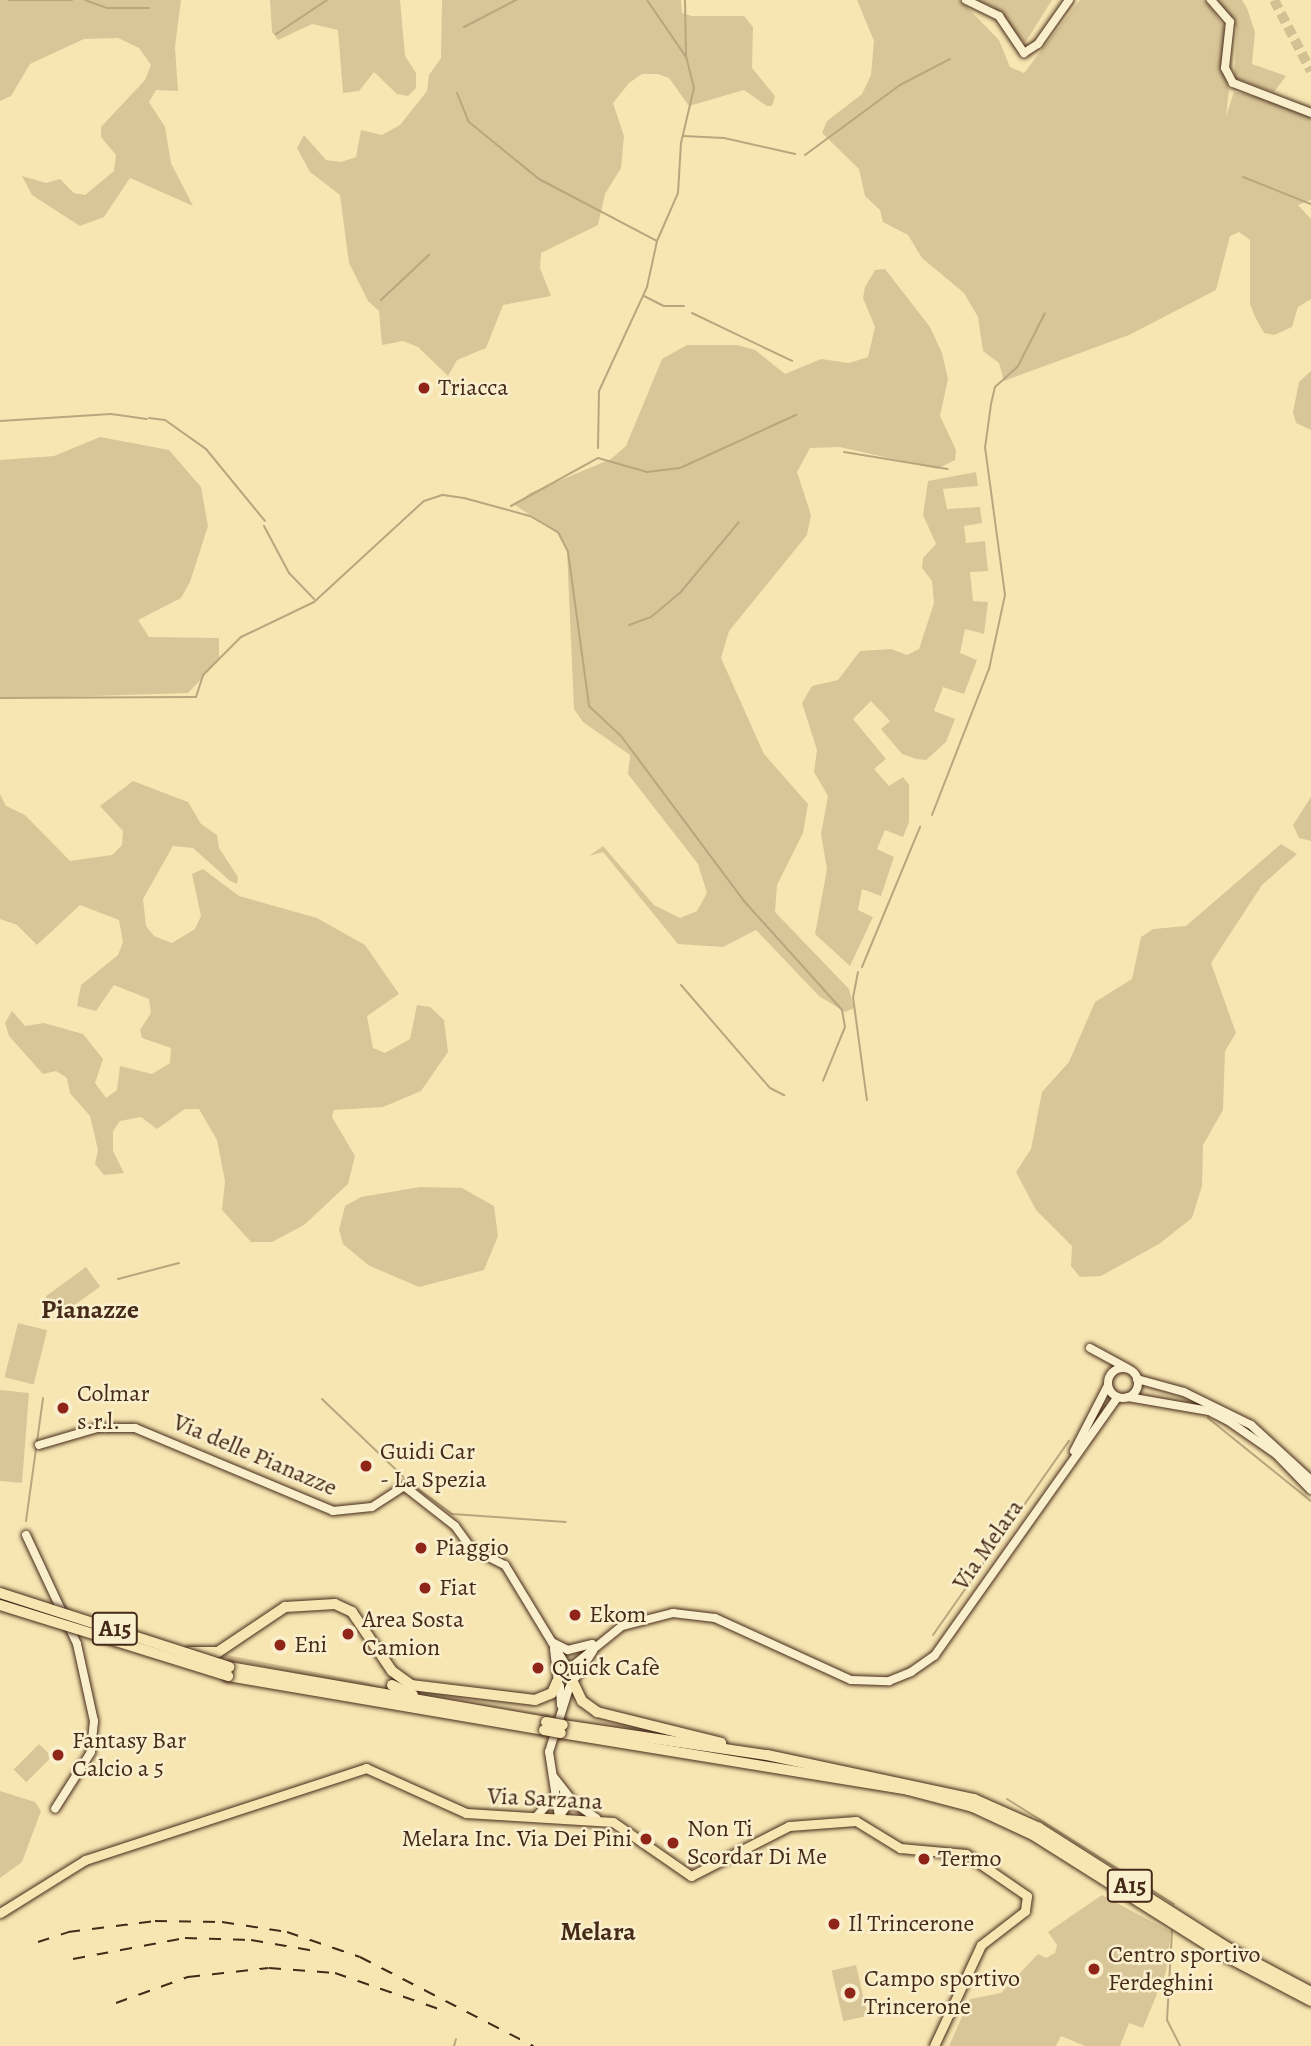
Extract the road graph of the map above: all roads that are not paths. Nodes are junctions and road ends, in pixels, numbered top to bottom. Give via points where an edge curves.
1 (966, 0) edge
2 (1069, 0) edge
3 (1211, 0) edge
4 (1311, 113) edge
5 (1090, 1348) dead end
6 (1127, 1368) junction
7 (1138, 1379) junction
8 (1108, 1385) junction
9 (1118, 1397) junction
10 (1128, 1397) junction
11 (39, 1445) dead end
12 (1072, 1457) junction
13 (1311, 1480) edge
14 (1311, 1490) edge
15 (26, 1535) dead end
16 (0, 1593) edge
17 (0, 1605) edge
18 (144, 1639) junction
19 (550, 1640) junction
20 (598, 1642) junction
21 (554, 1649) junction
22 (568, 1668) junction
23 (229, 1671) junction
24 (566, 1682) junction
25 (392, 1685) dead end
26 (481, 1711) junction
27 (545, 1726) junction
28 (562, 1729) junction
29 (767, 1755) junction
30 (550, 1770) junction
31 (909, 1786) junction
32 (564, 1793) junction
33 (943, 1795) junction
34 (554, 1797) junction
35 (55, 1809) dead end
36 (536, 1817) junction
37 (559, 1817) junction
38 (596, 1818) junction
39 (0, 1913) edge
40 (1311, 1992) edge
41 (1311, 2001) edge
42 (934, 2046) edge

1 - 2 street via 999,16 1024,53 1038,44
3 - 4 street via 1230,22 1226,68 1233,83
5 - 6 street
6 - 7 street
6 - 8 street via 1115,1370
7 - 10 street
7 - 13 street via 1184,1392 1272,1440
8 - 9 street
8 - 12 street
9 - 10 street
9 - 12 street
10 - 14 street via 1209,1411 1276,1454
11 - 19 street, Via delle Pianazze via 97,1428 135,1427 333,1511 372,1507 404,1486 455,1526 471,1548 505,1565
12 - 20 street, Via Melara via 935,1655 889,1681 851,1680 734,1626 689,1613 639,1619
15 - 35 street via 77,1644 94,1721 91,1752
16 - 18 highway, A15 / A15, bridge
17 - 23 highway, A15 / A15, bridge
18 - 23 highway, A15 / A15, bridge
18 - 24 highway via 199,1654 218,1652 276,1611 335,1604 352,1612 392,1671 411,1685 535,1700
19 - 20 street via 568,1650
19 - 21 street, Via delle Pianazze
20 - 22 street
20 - 24 street
21 - 22 street, Via delle Pianazze
21 - 24 street, Via delle Pianazze
22 - 24 street
22 - 24 street, Via delle Pianazze
23 - 26 highway, A15
23 - 27 highway, A15
24 - 29 highway via 597,1712
24 - 30 street, Via delle Pianazze via 549,1752
25 - 26 highway
26 - 27 highway, A15
27 - 28 highway, A15, bridge
28 - 29 highway, A15
28 - 31 highway, A15
29 - 31 highway, A15
30 - 32 street
30 - 34 street, Via delle Pianazze
31 - 33 highway, A15 / A15
32 - 37 street via 566,1807
32 - 38 street
33 - 40 highway, A15 / A15 via 1039,1828 1228,1948
33 - 41 highway, A15 / A15 via 1033,1835 1227,1957
34 - 36 street
34 - 37 street, Via delle Pianazze
36 - 37 main road, Via Sarzana
36 - 39 main road, Via Sarzana via 454,1810 366,1768 63,1870
37 - 38 main road, Via Sarzana
38 - 42 main road, Via Sarzana via 624,1828 691,1876 789,1826 845,1820 868,1826 900,1848 966,1854 1016,1884 1027,1896 1025,1911 981,1945

